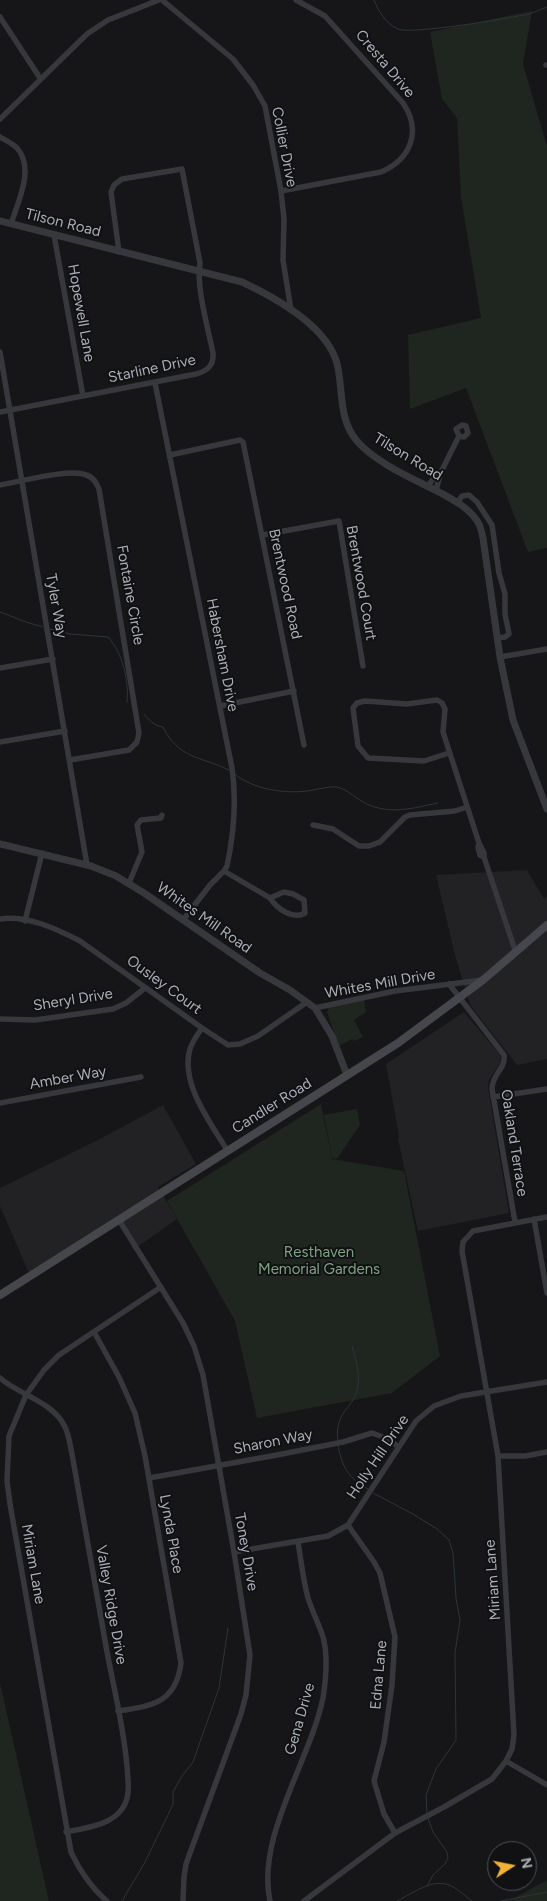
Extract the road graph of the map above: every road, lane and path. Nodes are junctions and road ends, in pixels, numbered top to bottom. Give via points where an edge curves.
1 (160, 0) edge
2 (296, 0) edge
3 (0, 17) edge
4 (40, 78) junction
5 (0, 119) edge
6 (0, 136) edge
7 (281, 191) junction
8 (0, 221) edge
9 (11, 224) junction
10 (54, 235) junction
11 (119, 252) junction
12 (198, 270) junction
13 (292, 310) junction
14 (0, 352) edge
15 (155, 383) junction
16 (83, 396) junction
17 (10, 410) junction
18 (0, 412) edge
19 (459, 436) dead end
20 (170, 455) junction
21 (441, 472) junction
22 (22, 481) junction
23 (0, 486) edge
24 (428, 486) junction
25 (436, 490) junction
26 (458, 502) junction
27 (262, 535) junction
28 (497, 638) junction
29 (547, 649) edge
30 (500, 657) junction
31 (53, 659) junction
32 (363, 666) dead end
33 (0, 668) edge
34 (294, 691) junction
35 (220, 706) junction
36 (65, 731) junction
37 (0, 742) edge
38 (304, 745) dead end
39 (449, 753) junction
40 (70, 760) junction
41 (467, 807) junction
42 (547, 809) edge
43 (162, 815) dead end
44 (313, 825) dead end
45 (0, 844) edge
46 (42, 852) junction
47 (87, 865) junction
48 (224, 871) junction
49 (129, 883) junction
50 (270, 898) junction
51 (0, 919) edge
52 (25, 920) junction
53 (183, 920) junction
54 (547, 925) edge
55 (516, 953) junction
56 (483, 980) junction
57 (449, 984) junction
58 (145, 988) junction
59 (460, 997) junction
60 (307, 1002) junction
61 (316, 1008) junction
62 (0, 1019) edge
63 (202, 1028) junction
64 (347, 1076) junction
65 (141, 1077) dead end
66 (547, 1089) edge
67 (493, 1097) junction
68 (0, 1103) edge
69 (227, 1150) junction
70 (547, 1217) edge
71 (119, 1220) junction
72 (534, 1220) junction
73 (515, 1222) junction
74 (162, 1287) junction
75 (547, 1293) edge
76 (0, 1294) edge
77 (94, 1332) junction
78 (0, 1378) edge
79 (547, 1382) edge
80 (488, 1391) junction
81 (26, 1395) junction
82 (398, 1446) junction
83 (547, 1452) edge
84 (498, 1456) junction
85 (219, 1465) junction
86 (149, 1478) junction
87 (348, 1526) junction
88 (298, 1542) junction
89 (234, 1552) junction
90 (118, 1711) junction
91 (506, 1761) junction
92 (547, 1785) edge
93 (66, 1832) junction
94 (395, 1833) junction
95 (106, 1901) edge
96 (184, 1901) edge
97 (270, 1901) edge
98 (304, 1901) edge

1 - 4 street via 104,22
1 - 7 street, Collier Drive via 224,50 259,95 267,114
2 - 7 street, Cresta Drive via 325,16 403,103 413,135 400,160 381,172
3 - 4 street
4 - 5 street
6 - 9 street via 16,146 24,163 23,183
7 - 13 street, Collier Drive via 283,260
8 - 9 street, Tilson Road
9 - 10 street, Tilson Road
10 - 11 street, Tilson Road
10 - 16 street, Hopewell Lane
11 - 12 street, Tilson Road
11 - 12 street via 111,192 114,185 122,179 182,169 200,263
12 - 13 street, Tilson Road via 242,282
12 - 15 street, Starline Drive via 213,353 212,364 202,372
13 - 24 street, Tilson Road via 322,336 335,356 344,419 356,440 374,456
14 - 17 street, Tyler Way
15 - 16 street, Starline Drive
15 - 20 street, Habersham Drive
16 - 17 street, Starline Drive
17 - 18 street, Starline Drive
17 - 22 street, Tyler Way
19 - 21 street
20 - 27 street, Brentwood Road via 240,440 244,445
20 - 35 street, Habersham Drive
21 - 24 street
21 - 25 street
22 - 23 street, Fontaine Circle
22 - 31 street, Tyler Way
22 - 40 street, Fontaine Circle via 81,473 94,479 99,489 139,733 137,742 129,750
24 - 25 street, Tilson Road
25 - 26 street, Tilson Road
26 - 28 street, Tilson Road via 479,524
26 - 28 street via 462,496 469,495 492,525 499,573 506,594 505,614 509,629 505,637
27 - 32 street, Brentwood Court via 339,521
27 - 34 street, Brentwood Road
28 - 30 street, Tilson Road
29 - 30 street
30 - 42 street, Tilson Road via 513,720
31 - 33 street
31 - 36 street, Tyler Way
34 - 35 street
34 - 38 street, Brentwood Road
35 - 48 street, Habersham Drive via 235,795 234,827
36 - 37 street
36 - 40 street, Tyler Way
39 - 39 street via 424,761 368,758 358,746 353,708 360,702 407,704 440,701 445,709 443,726
39 - 41 street
40 - 47 street, Tyler Way
41 - 44 street via 405,817 380,842 364,847 333,829
41 - 55 street
43 - 49 street via 141,820 137,825 142,852
45 - 46 street, Whites Mill Road
46 - 47 street, Whites Mill Road
46 - 52 street
47 - 49 street, Whites Mill Road
48 - 50 street
48 - 53 street
49 - 53 street, Whites Mill Road
50 - 50 street via 284,892 293,894 304,900 305,913 292,916
51 - 52 street, Ousley Court
52 - 58 street, Ousley Court via 59,930 80,941
53 - 60 street, Whites Mill Road
54 - 55 main road, Candler Road
55 - 56 main road, Candler Road
56 - 57 street, Whites Mill Drive
56 - 59 main road, Candler Road
57 - 59 street, Whites Mill Drive
57 - 61 street, Whites Mill Drive
58 - 62 street, Sheryl Drive via 113,1009 35,1020
58 - 63 street, Ousley Court
59 - 64 main road, Candler Road
59 - 67 street, Oakland Terrace via 504,1055 504,1065 492,1082
60 - 61 street, Whites Mill Road
60 - 63 street, Ousley Court via 258,1036 240,1044 228,1045
61 - 64 street, Whites Mill Road via 332,1036
63 - 69 street via 190,1048 188,1077
64 - 69 main road, Candler Road
65 - 68 street, Amber Way
66 - 67 street
67 - 73 street, Oakland Terrace
69 - 71 main road, Candler Road
70 - 72 street, Miriam Lane
71 - 74 street, Toney Drive
71 - 76 main road, Candler Road
72 - 73 street, Miriam Lane
72 - 75 street
73 - 80 street, Miriam Lane via 480,1229 463,1242
74 - 77 street, Miriam Lane
74 - 85 street, Toney Drive via 194,1346 203,1375
77 - 81 street, Miriam Lane via 59,1356
77 - 86 street, Lynda Place via 119,1376 135,1414
78 - 81 street, Valley Ridge Drive
79 - 80 street, Holly Hill Drive
80 - 82 street, Holly Hill Drive via 434,1406 416,1421
80 - 84 street, Miriam Lane
81 - 90 street, Valley Ridge Drive via 58,1416 65,1425
81 - 93 street, Miriam Lane via 9,1436 7,1481
82 - 85 street, Sharon Way via 372,1433 343,1442
82 - 87 street, Holly Hill Drive
83 - 84 street
84 - 91 street, Miriam Lane via 514,1735
85 - 86 street, Sharon Way
85 - 89 street, Toney Drive
86 - 90 street, Lynda Place via 181,1663 180,1674 172,1690 156,1704
87 - 88 street via 328,1536
87 - 94 street, Edna Lane via 380,1573 396,1637 384,1742 374,1781 384,1814
88 - 89 street
88 - 97 street, Gena Drive via 308,1598 323,1638 325,1674 317,1719 272,1843 267,1867
89 - 96 street, Toney Drive via 250,1655 246,1694 186,1864
90 - 93 street, Valley Ridge Drive via 128,1796 121,1811 105,1822
91 - 92 street
91 - 94 street, Miriam Lane via 492,1779
93 - 95 street, Miriam Lane via 78,1867
94 - 98 street, Miriam Lane

